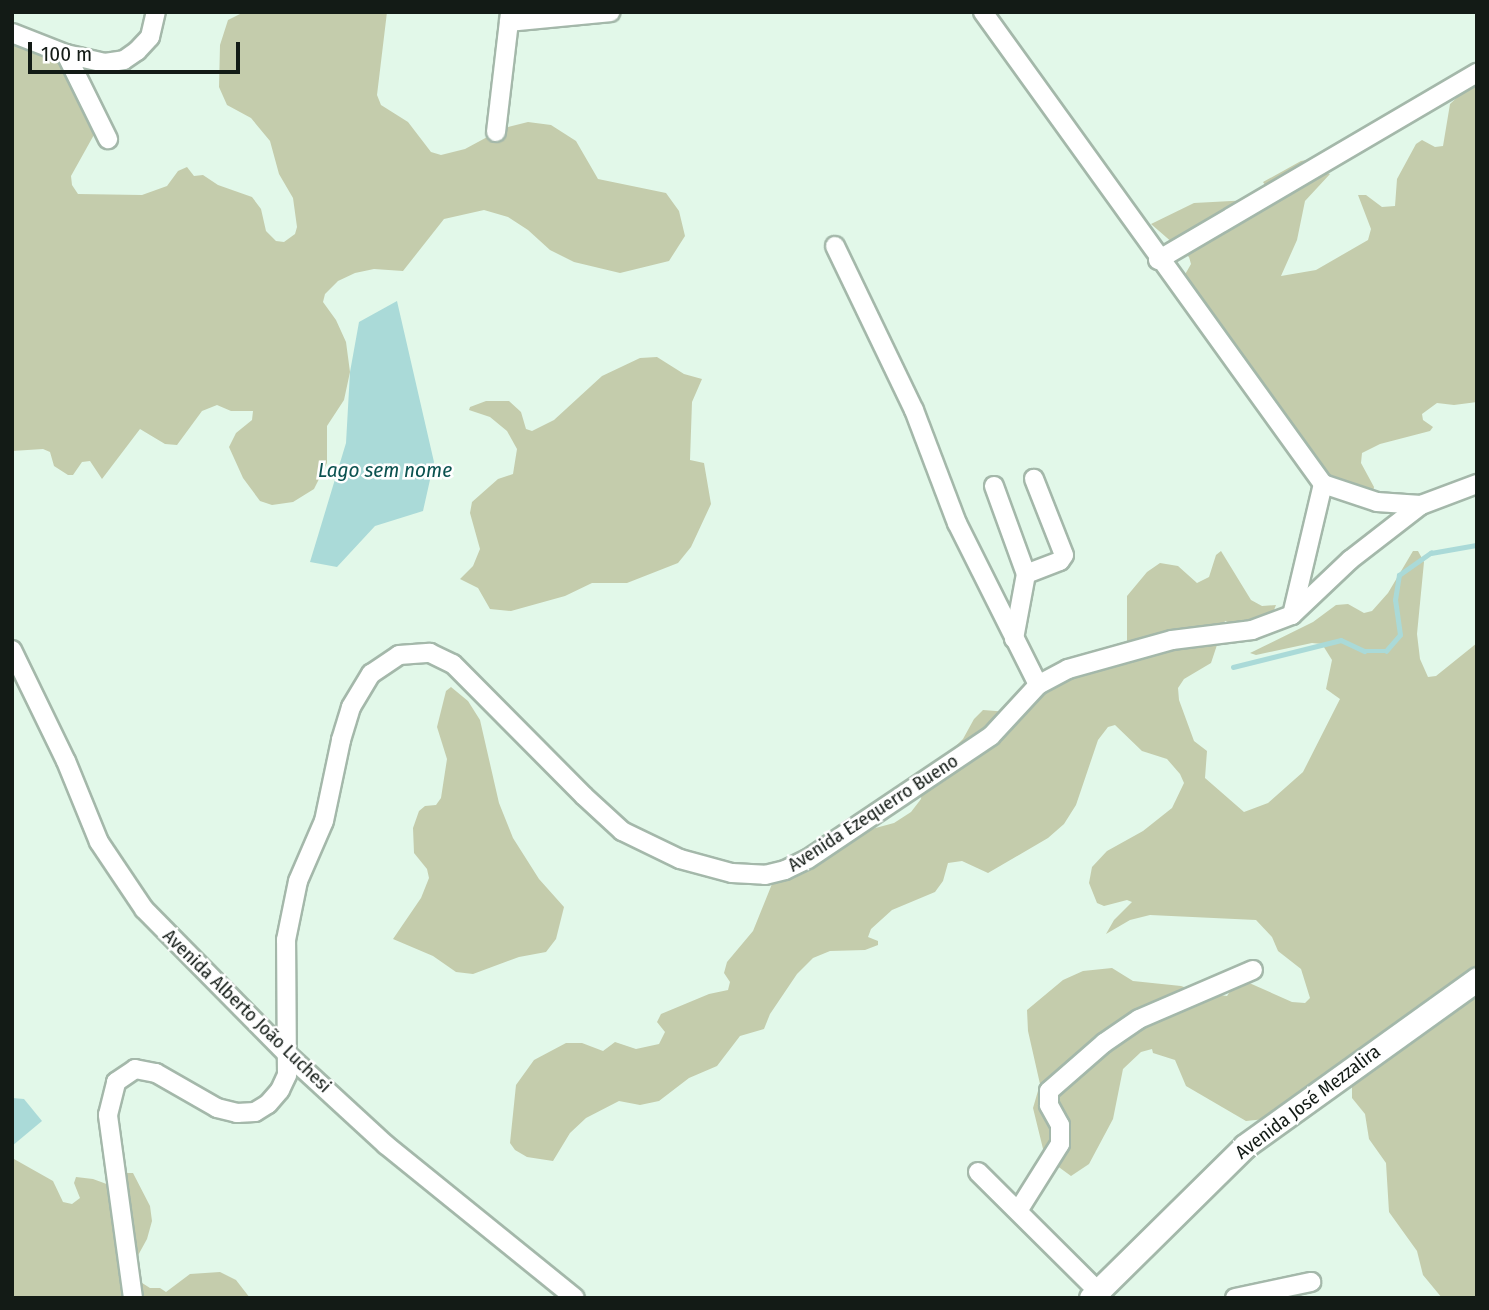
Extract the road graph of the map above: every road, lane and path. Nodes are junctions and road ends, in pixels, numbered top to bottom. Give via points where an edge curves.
1 (156, 12) edge
2 (611, 12) edge
3 (983, 12) edge
4 (510, 17) edge
5 (12, 33) edge
6 (66, 54) junction
7 (1477, 73) edge
8 (496, 132) dead end
9 (108, 139) dead end
10 (835, 246) dead end
11 (1158, 260) junction
12 (1034, 479) dead end
13 (1323, 484) junction
14 (1477, 484) edge
15 (993, 486) dead end
16 (1421, 505) junction
17 (1026, 574) junction
18 (1292, 614) junction
19 (1014, 639) junction
20 (12, 650) edge
21 (1038, 685) junction
22 (1253, 970) dead end
23 (1477, 978) edge
24 (286, 1053) junction
25 (978, 1172) dead end
26 (1018, 1211) junction
27 (1311, 1282) dead end
28 (1095, 1294) edge
29 (133, 1298) edge
30 (575, 1298) edge
31 (1235, 1298) edge

1 - 6 street via 150,37 124,60 105,63
2 - 4 street
3 - 11 street
4 - 8 street
5 - 6 street
6 - 9 street
7 - 11 street
10 - 19 street via 914,410 957,523
11 - 13 street
12 - 17 street via 1064,555 1060,561
13 - 16 street via 1377,502
13 - 18 street
14 - 16 street, Avenida Ezequerro Bueno
15 - 17 street
16 - 18 street, Avenida Ezequerro Bueno via 1350,560
17 - 19 street
18 - 21 street, Avenida Ezequerro Bueno via 1252,630 1172,640 1081,665
19 - 21 street
20 - 24 street, Avenida Alberto João Luchesi via 116,871 144,909
21 - 24 street, Avenida Ezequerro Bueno via 991,736 808,859 765,875 732,873 680,859 622,831 453,664 430,653 399,655 371,674 351,707 324,821 298,881 286,940
22 - 26 street via 1139,1019 1049,1091 1049,1105 1060,1125 1060,1144
23 - 28 main road, Avenida José Mezzalira via 1245,1146
24 - 29 street, Avenida Ezequerro Bueno via 287,1075 280,1090 255,1112 217,1108 156,1073 135,1069 116,1082 108,1115
24 - 30 street, Avenida Alberto João Luchesi via 386,1145
25 - 26 street
26 - 28 street
27 - 31 street

